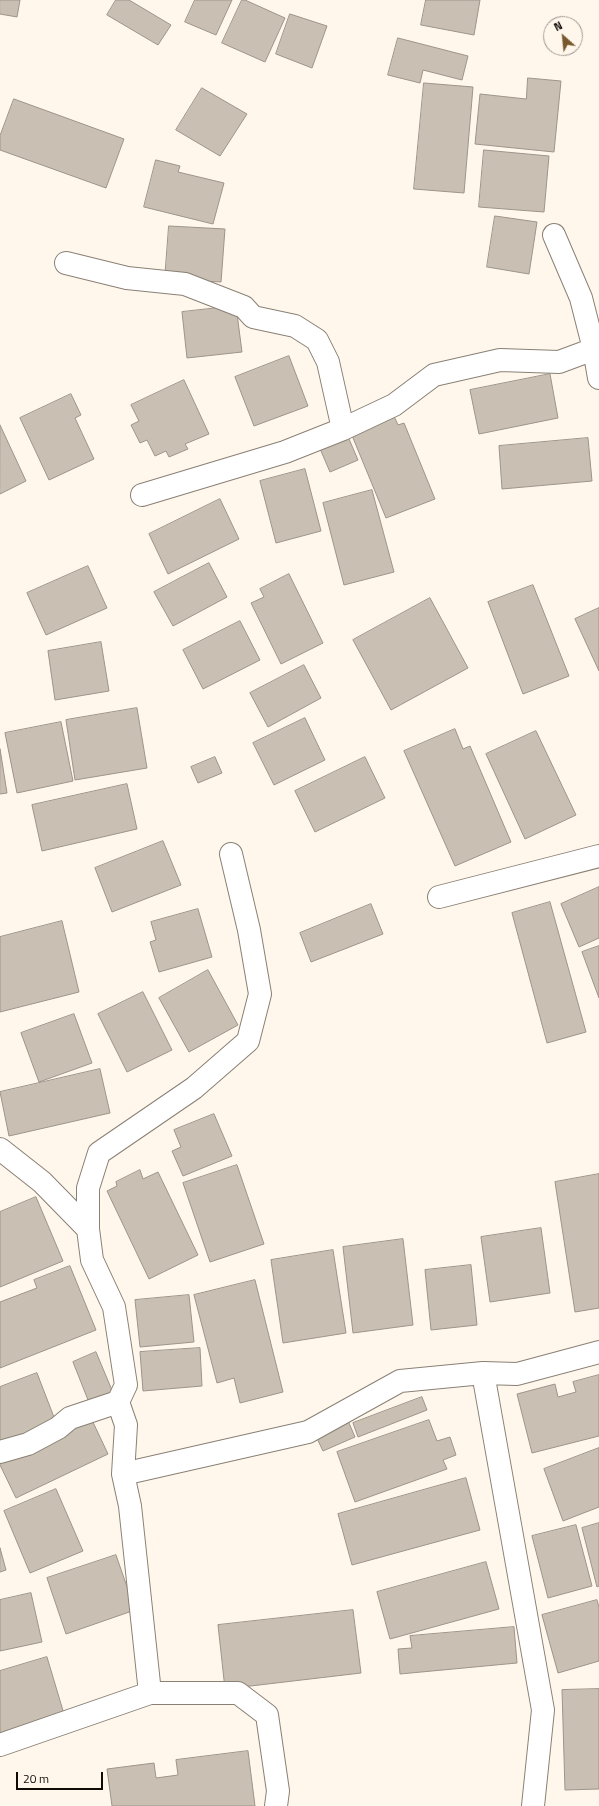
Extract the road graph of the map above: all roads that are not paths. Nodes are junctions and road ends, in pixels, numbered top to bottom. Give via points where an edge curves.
1 (554, 235) dead end
2 (66, 264) dead end
3 (594, 349) junction
4 (599, 378) edge
5 (343, 429) junction
6 (142, 495) dead end
7 (231, 854) dead end
8 (599, 856) edge
9 (439, 897) dead end
10 (0, 1149) edge
11 (88, 1229) junction
12 (599, 1352) edge
13 (483, 1373) junction
14 (118, 1402) junction
15 (0, 1452) edge
16 (123, 1474) junction
17 (150, 1693) junction
18 (0, 1744) edge
19 (276, 1806) edge
20 (533, 1806) edge

1 - 3 street via 581,298
2 - 5 street via 128,278 185,284 244,307 253,317 294,326 317,340 328,362
3 - 4 street
3 - 5 street via 559,362 500,360 434,374 394,405
5 - 6 street via 285,452
7 - 11 street via 249,930 260,994 248,1041 194,1088 100,1153 88,1188
8 - 9 street
10 - 11 street via 42,1182
11 - 14 street via 92,1260 114,1307 126,1384
12 - 13 street via 517,1374
13 - 16 street via 400,1381 308,1432
13 - 20 street via 543,1710
14 - 15 street via 70,1418 58,1428 28,1444
14 - 16 street via 126,1425
16 - 17 street via 130,1506
17 - 18 street
17 - 19 street via 238,1693 267,1715 278,1791

